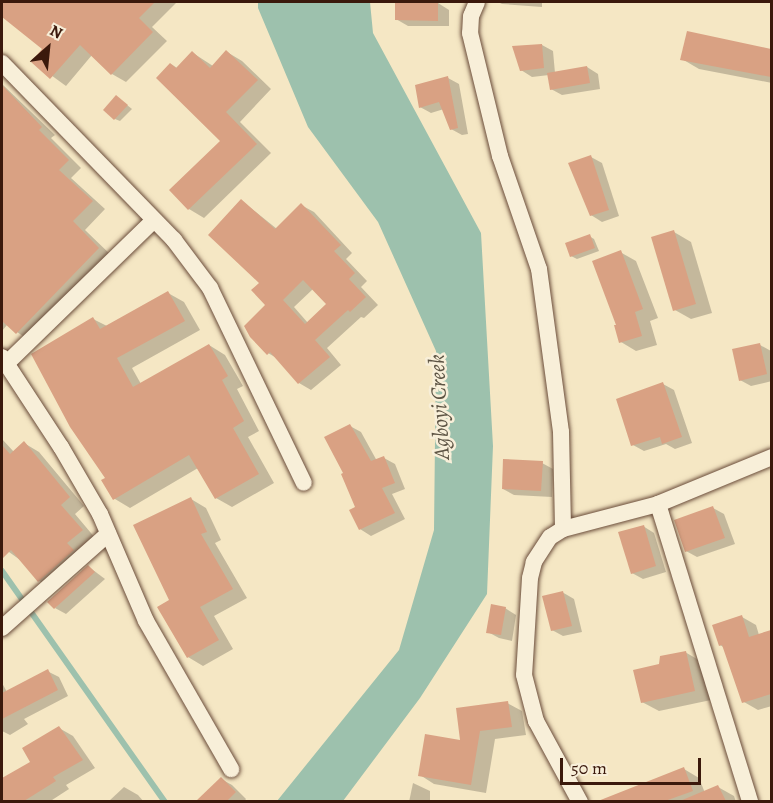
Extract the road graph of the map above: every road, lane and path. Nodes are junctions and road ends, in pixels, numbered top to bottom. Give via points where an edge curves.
1 (477, 2) edge
2 (2, 63) edge
3 (153, 221) junction
4 (4, 360) edge
5 (771, 458) edge
6 (304, 483) dead end
7 (657, 504) junction
8 (563, 529) junction
9 (108, 534) junction
10 (2, 628) edge
11 (231, 769) dead end
12 (580, 801) edge
13 (750, 801) edge

1 - 8 street via 470,33 481,81 500,156 539,269 561,432
2 - 3 street
3 - 4 street
3 - 6 street via 174,240 210,288
4 - 9 street via 61,447
5 - 7 street
7 - 8 street
7 - 13 street
8 - 12 street via 550,537 534,562 524,675 536,721
9 - 10 street
9 - 11 street via 146,621

